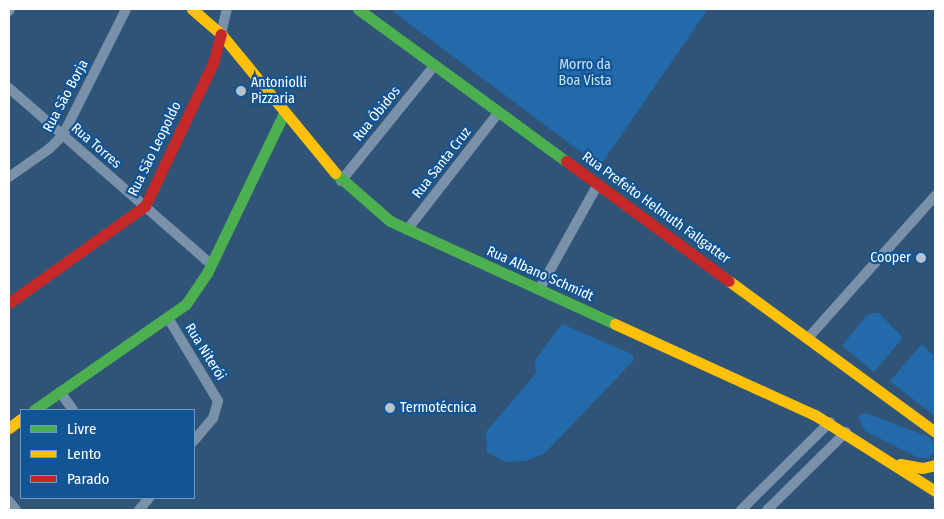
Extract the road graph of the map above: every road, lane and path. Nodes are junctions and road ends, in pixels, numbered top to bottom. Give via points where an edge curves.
1 (126, 9) edge
2 (192, 9) edge
3 (227, 9) edge
4 (358, 9) edge
5 (221, 34) junction
6 (435, 65) junction
7 (9, 88) edge
8 (499, 112) junction
9 (284, 113) junction
10 (62, 135) junction
11 (9, 177) edge
12 (341, 181) junction
13 (598, 184) junction
14 (935, 196) edge
15 (145, 206) junction
16 (407, 230) junction
17 (212, 264) junction
18 (539, 290) junction
19 (9, 303) edge
20 (168, 318) junction
21 (808, 338) junction
22 (60, 392) junction
23 (35, 409) edge
24 (72, 409) edge
25 (20, 420) edge
26 (830, 422) junction
27 (9, 428) edge
28 (846, 432) junction
29 (935, 432) edge
30 (195, 440) edge
31 (884, 458) junction
32 (935, 465) edge
33 (935, 491) edge
34 (9, 501) edge
35 (16, 510) edge
36 (741, 510) edge
37 (767, 510) edge

1 - 10 street, Rua São Borja
2 - 5 main road, Rua Albano Schmidt
3 - 5 street
4 - 6 main road, Rua Prefeito Helmuth Fallgatter
5 - 9 main road, Rua Albano Schmidt
5 - 15 main road, Rua São Leopoldo via 213,63
6 - 8 main road, Rua Prefeito Helmuth Fallgatter
6 - 12 street, Rua Óbidos
7 - 10 street, Rua Torres
8 - 13 main road, Rua Prefeito Helmuth Fallgatter
8 - 16 street, Rua Santa Cruz
9 - 12 main road, Rua Albano Schmidt
9 - 17 main road
10 - 11 street, Rua São Borja via 49,149
10 - 15 street, Rua Torres
12 - 16 main road, Rua Albano Schmidt via 374,210
13 - 18 street
13 - 21 main road, Rua Prefeito Helmuth Fallgatter
14 - 21 street
15 - 17 street, Rua Torres
15 - 19 main road, Rua São Leopoldo
16 - 18 main road, Rua Albano Schmidt
17 - 20 main road via 193,295
18 - 26 main road, Rua Albano Schmidt
20 - 22 main road
20 - 30 street, Rua Niterói via 218,401 213,418
21 - 29 main road, Rua Prefeito Helmuth Fallgatter
22 - 23 main road
22 - 24 street
25 - 27 main road
26 - 28 main road, Rua Albano Schmidt
26 - 36 street
28 - 31 main road, Rua Albano Schmidt
28 - 37 street
31 - 32 main road via 915,467
31 - 33 main road, Rua Albano Schmidt
34 - 35 street

